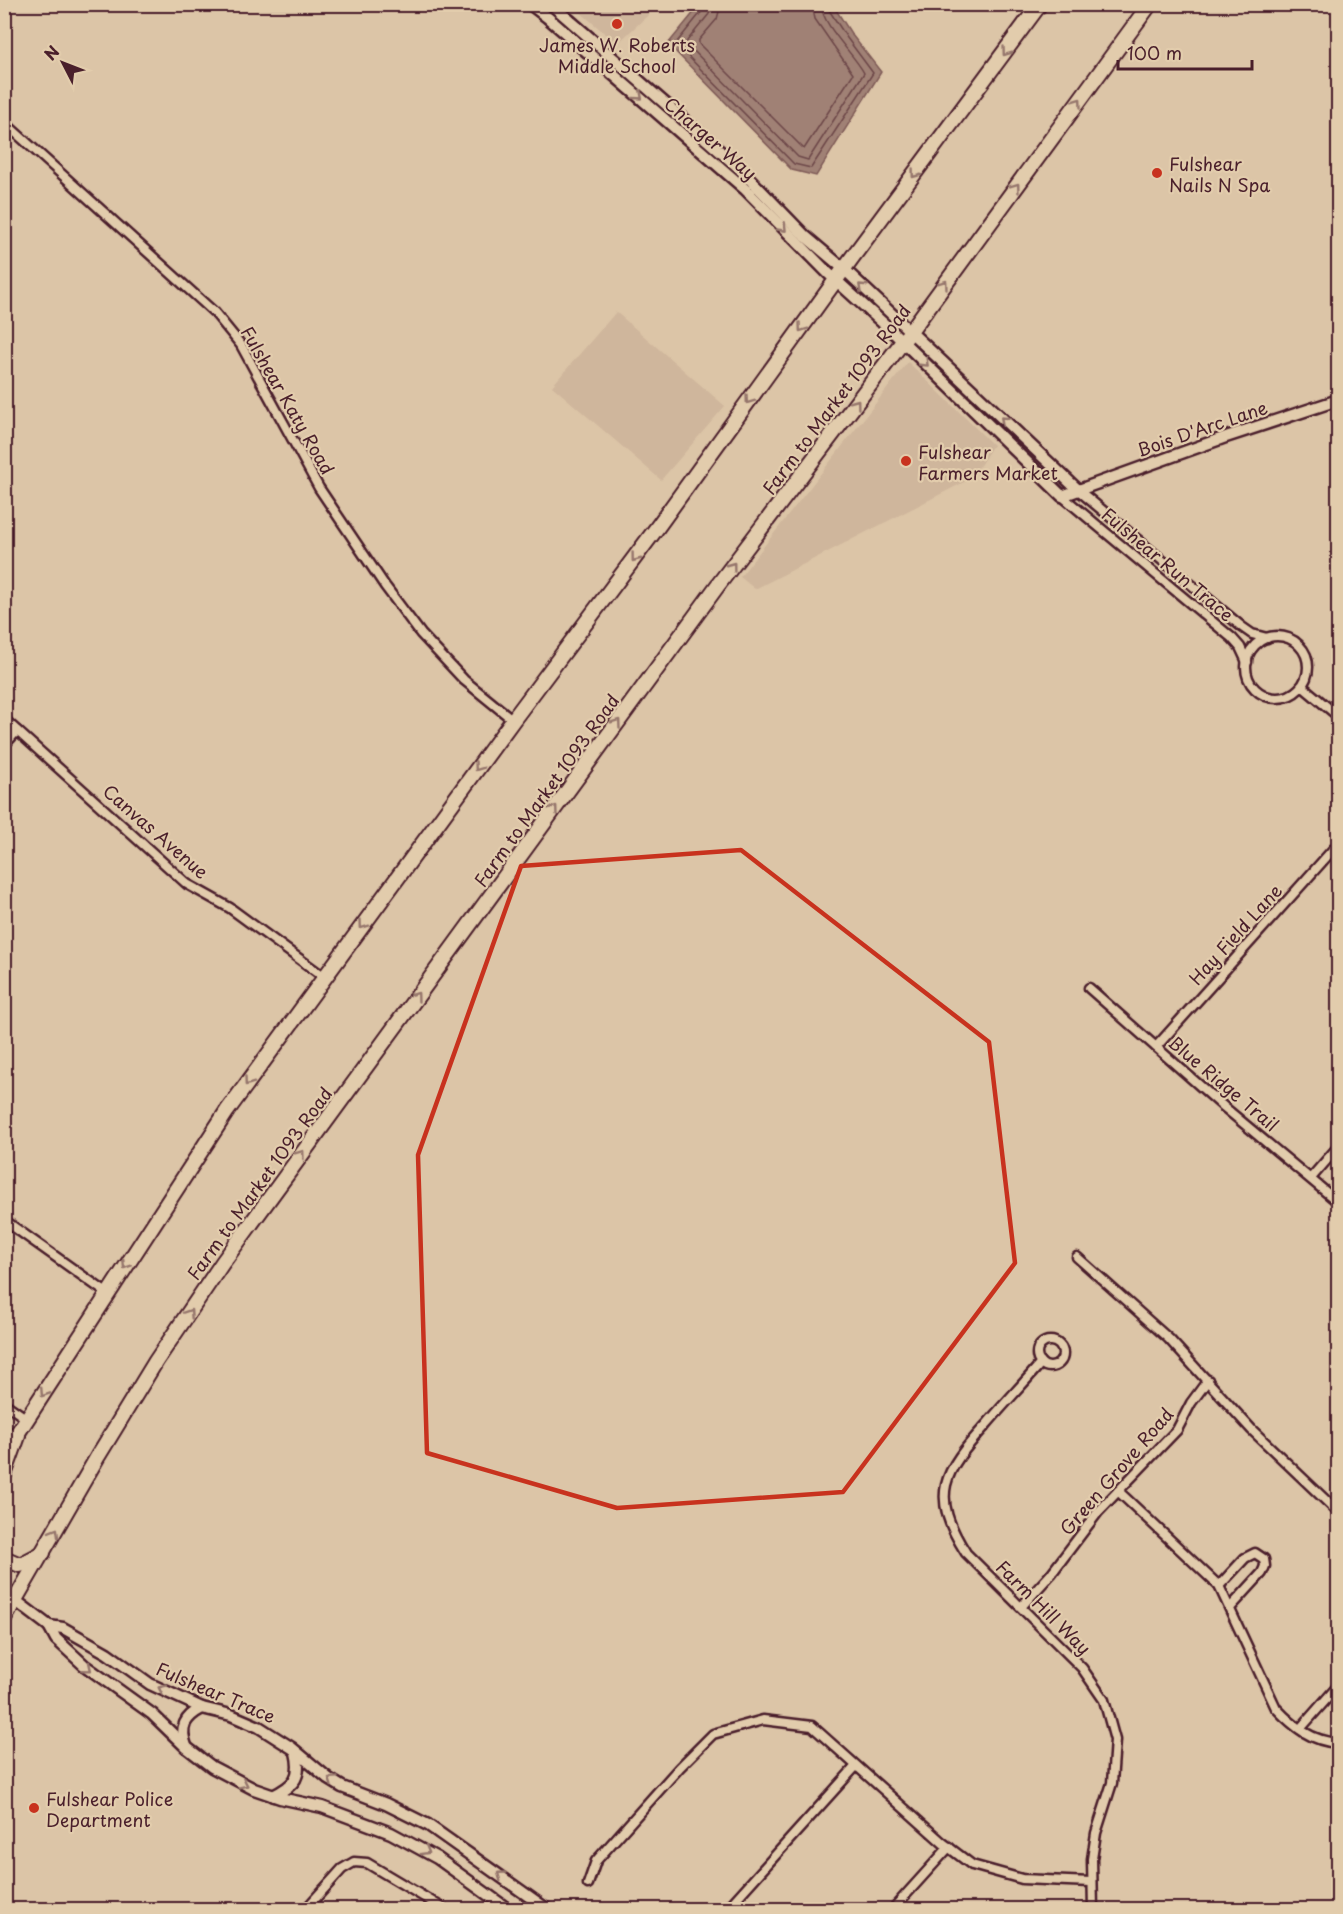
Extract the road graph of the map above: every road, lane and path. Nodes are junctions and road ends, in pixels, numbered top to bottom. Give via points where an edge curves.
1 (530, 4) edge
2 (551, 4) edge
3 (1040, 4) edge
4 (1150, 4) edge
5 (4, 122) edge
6 (840, 275) junction
7 (906, 336) junction
8 (1338, 400) edge
9 (1077, 489) junction
10 (1062, 496) junction
11 (1267, 638) junction
12 (1247, 662) junction
13 (1302, 686) junction
14 (1338, 716) edge
15 (4, 719) edge
16 (513, 720) junction
17 (17, 731) junction
18 (4, 745) edge
19 (1338, 844) edge
20 (324, 977) junction
21 (1089, 988) dead end
22 (1156, 1047) junction
23 (1338, 1147) edge
24 (1311, 1178) junction
25 (1338, 1202) edge
26 (4, 1220) edge
27 (1077, 1257) dead end
28 (108, 1294) junction
29 (1041, 1363) dead end
30 (1208, 1380) junction
31 (4, 1403) edge
32 (27, 1419) junction
33 (19, 1431) junction
34 (4, 1446) edge
35 (4, 1475) edge
36 (1118, 1491) junction
37 (1338, 1512) edge
38 (43, 1553) junction
39 (4, 1558) edge
40 (1219, 1586) junction
41 (10, 1597) edge
42 (1021, 1607) junction
43 (1230, 1608) junction
44 (4, 1619) edge
45 (49, 1626) junction
46 (1338, 1686) edge
47 (202, 1708) junction
48 (1300, 1729) junction
49 (1338, 1743) edge
50 (186, 1747) junction
51 (295, 1751) junction
52 (856, 1766) junction
53 (273, 1796) junction
54 (946, 1845) junction
55 (1091, 1882) junction
56 (588, 1884) dead end
57 (305, 1910) edge
58 (446, 1910) edge
59 (509, 1910) edge
60 (549, 1910) edge
61 (726, 1910) edge
62 (892, 1910) edge
63 (1093, 1910) edge

1 -> 6 street, Charger Way
2 - 6 street, Charger Way via 739,168
3 -> 6 main road
7 -> 4 main road, Farm to Market 1093 Road
5 - 16 street, Fulshear Katy Road via 215,313 241,345 319,488 385,586 421,634 464,680
6 - 7 street
6 -> 16 main road
9 -> 7 street
7 -> 10 street
38 -> 7 main road, Farm to Market 1093 Road via 156,1361 223,1262 718,585
8 - 9 street, Bois D'Arc Lane
9 - 10 street, Bois D'Arc Lane
9 - 11 street, Fulshear Run Trace via 1242,627
10 - 12 street, Fulshear Run Trace via 1232,638
11 - 12 street via 1254,647
11 - 13 street via 1293,640 1305,652 1308,669
12 - 13 street via 1250,682 1265,695 1285,697
13 - 14 street
15 - 17 street, Canvas Avenue
16 -> 20 main road
17 - 18 street
17 - 20 street, Canvas Avenue via 187,884 230,908
19 - 22 street, Hay Field Lane
20 -> 28 main road via 227,1110
21 - 22 street, Blue Ridge Trail
22 - 24 street, Blue Ridge Trail
23 - 24 street
24 - 25 street, Blue Ridge Trail
26 - 28 street
27 - 30 street via 1161,1331
28 -> 32 main road
29 - 42 street, Farm Hill Way via 961,1452 945,1487 945,1506 954,1534 966,1553
30 - 36 street, Green Grove Road via 1177,1430
30 - 37 street
31 - 32 street
32 - 33 main road
33 - 34 main road
33 - 35 main road
36 - 40 street
36 - 42 street, Green Grove Road
38 - 39 main road via 21,1565
38 - 41 main road, Farm to Market 1093 Road
40 - 43 street
40 - 43 street via 1247,1555 1258,1554 1264,1559 1262,1573
41 - 44 main road, Farm to Market 1093 Road
41 - 45 street, Fulshear Trace
42 - 55 street, Farm Hill Way via 1082,1668 1104,1700 1115,1740 1112,1783 1096,1833
43 - 48 street via 1269,1696 1286,1719
47 -> 45 street, Fulshear Trace via 150,1684 63,1628
45 -> 50 street, Fulshear Trace via 56,1639 84,1665 152,1714
46 - 48 street
47 - 50 street via 192,1713 183,1728
47 - 51 street, Fulshear Trace via 253,1724
48 - 49 street via 1313,1738
50 -> 53 street, Fulshear Trace via 240,1783
51 - 53 street via 300,1767 296,1779
60 -> 51 street, Fulshear Trace via 449,1838 409,1815 342,1787
52 - 54 street
52 - 56 street via 812,1726 763,1720 713,1734 596,1861
52 - 61 street
53 -> 59 street, Fulshear Trace via 322,1807 391,1833 437,1858
54 - 55 street via 972,1865 1022,1880
54 - 62 street
55 - 63 street, Farm Hill Way
57 - 58 street via 342,1869 354,1862 367,1863

